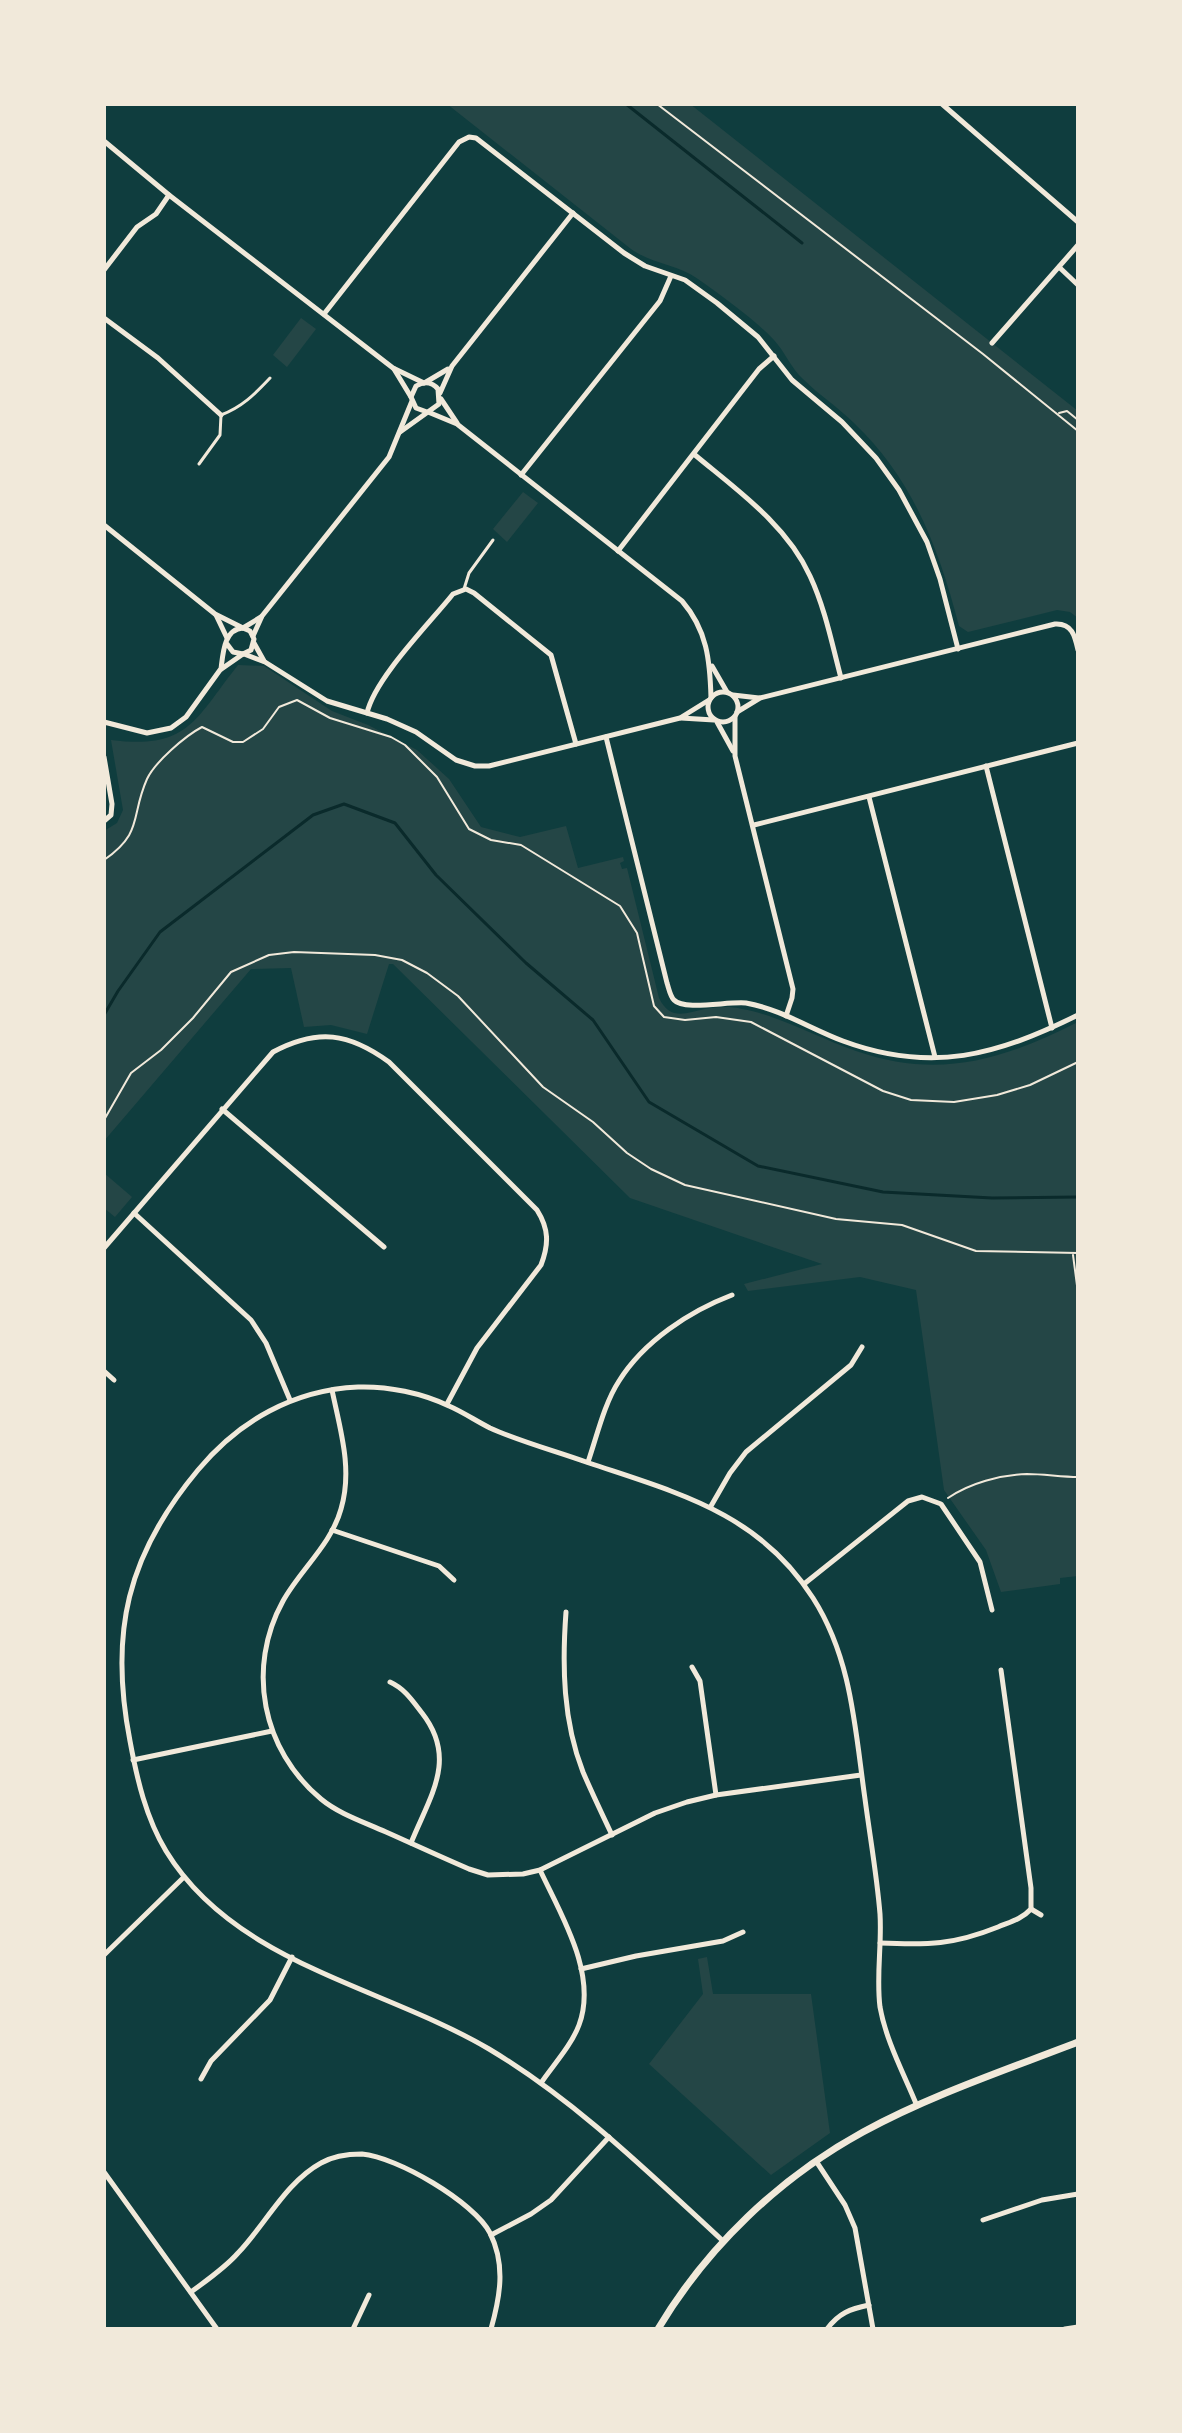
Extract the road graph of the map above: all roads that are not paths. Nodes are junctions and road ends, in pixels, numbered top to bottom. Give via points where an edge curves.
1 (942, 104) edge
2 (104, 141) edge
3 (169, 195) junction
4 (573, 213) junction
5 (1078, 222) edge
6 (1078, 245) edge
7 (1059, 267) junction
8 (104, 270) edge
9 (671, 276) junction
10 (1078, 285) edge
11 (324, 314) junction
12 (104, 318) edge
13 (992, 343) dead end
14 (774, 356) junction
15 (452, 366) junction
16 (393, 368) junction
17 (270, 378) dead end
18 (425, 382) junction
19 (440, 396) junction
20 (411, 399) junction
21 (427, 412) junction
22 (221, 415) junction
23 (457, 424) junction
24 (400, 433) junction
25 (695, 455) junction
26 (199, 464) dead end
27 (521, 475) junction
28 (104, 525) edge
29 (493, 540) dead end
30 (618, 551) junction
31 (464, 589) junction
32 (215, 614) junction
33 (262, 616) junction
34 (242, 628) junction
35 (254, 640) junction
36 (227, 642) junction
37 (958, 649) junction
38 (1078, 650) edge
39 (243, 654) junction
40 (265, 662) junction
41 (710, 662) junction
42 (220, 670) junction
43 (841, 678) junction
44 (729, 693) junction
45 (760, 698) junction
46 (710, 699) junction
47 (367, 713) junction
48 (736, 714) junction
49 (680, 718) junction
50 (716, 721) junction
51 (104, 722) edge
52 (606, 737) junction
53 (1078, 743) edge
54 (576, 744) junction
55 (735, 756) junction
56 (104, 757) edge
57 (986, 766) junction
58 (869, 797) junction
59 (104, 821) edge
60 (754, 825) junction
61 (1078, 1015) edge
62 (786, 1016) junction
63 (1052, 1028) junction
64 (935, 1057) junction
65 (222, 1109) junction
66 (134, 1213) junction
67 (384, 1247) dead end
68 (104, 1248) edge
69 (732, 1295) dead end
70 (862, 1347) dead end
71 (104, 1371) edge
72 (114, 1380) dead end
73 (332, 1390) junction
74 (290, 1400) junction
75 (447, 1404) junction
76 (588, 1462) junction
77 (711, 1506) junction
78 (332, 1530) junction
79 (454, 1580) dead end
80 (804, 1584) junction
81 (992, 1610) dead end
82 (566, 1612) dead end
83 (692, 1667) dead end
84 (1001, 1670) dead end
85 (390, 1682) dead end
86 (272, 1731) junction
87 (133, 1760) junction
88 (861, 1775) junction
89 (716, 1795) junction
90 (612, 1835) junction
91 (411, 1843) junction
92 (540, 1870) junction
93 (184, 1877) junction
94 (1031, 1909) junction
95 (1041, 1915) dead end
96 (743, 1932) dead end
97 (880, 1943) junction
98 (104, 1955) edge
99 (292, 1957) junction
100 (581, 1969) junction
101 (1078, 2042) edge
102 (201, 2079) dead end
103 (541, 2083) junction
104 (917, 2106) junction
105 (609, 2137) junction
106 (816, 2161) junction
107 (104, 2172) edge
108 (1078, 2194) edge
109 (983, 2220) dead end
110 (491, 2235) junction
111 (723, 2241) junction
112 (191, 2292) junction
113 (369, 2295) dead end
114 (869, 2305) junction
115 (1078, 2327) edge
116 (217, 2329) edge
117 (353, 2329) edge
118 (491, 2329) edge
119 (658, 2329) edge
120 (827, 2329) edge
121 (873, 2329) edge
122 (1065, 2329) edge

1 - 5 street
2 - 3 street
3 - 8 street
3 - 11 street
4 - 9 street via 635,261
4 - 11 street via 480,141 462,139
4 - 15 street
6 - 7 street
7 - 10 street
7 - 13 street
9 - 14 street via 717,303
9 - 27 street via 660,301
11 - 16 street
12 - 22 street
14 - 25 street
14 - 37 street via 792,380 863,443 899,490 931,552
15 - 18 street
15 - 19 street
16 - 18 street
16 - 20 street
17 - 22 lane via 239,408
18 - 19 street
18 - 20 street via 416,386
19 - 21 street via 438,407
19 - 23 street
20 - 21 street
20 - 24 street
21 - 23 street
21 - 24 street
22 - 26 lane via 220,435
23 - 27 street
24 - 33 street via 389,457
25 - 30 street
25 - 43 street via 775,524 809,572
27 - 30 street
28 - 32 street
29 - 31 lane
30 - 41 street via 682,601 702,633
31 - 47 street via 453,594 388,673
31 - 54 street via 551,655
32 - 34 street
32 - 36 street
33 - 34 street
33 - 35 street
34 - 35 street
34 - 36 street via 233,630
35 - 39 street
35 - 40 street
36 - 39 street via 233,652
36 - 42 street
37 - 38 street via 1055,624 1073,633
37 - 43 street
39 - 40 street
39 - 42 street
40 - 47 street via 327,701
41 - 44 street
41 - 46 street
42 - 51 street via 186,717 171,728 147,733
43 - 45 street
44 - 45 street
44 - 46 street
44 - 48 street via 737,702
45 - 48 street
46 - 49 street
46 - 50 street via 708,710
47 - 54 street via 416,732 456,760 475,766
48 - 50 street via 727,722
48 - 55 street
49 - 50 street
49 - 52 street
50 - 55 street
52 - 54 street
52 - 62 street via 672,998 690,1006 747,1004
53 - 57 street
55 - 60 street
56 - 59 street via 112,804
57 - 58 street
57 - 63 street
58 - 60 street
58 - 64 street
60 - 62 street via 793,989
61 - 63 street
62 - 64 street via 859,1047
63 - 64 street via 990,1052
65 - 66 street
65 - 67 street
65 - 75 street via 273,1052 318,1037 348,1039 389,1062 537,1210 547,1235 541,1265 477,1348
66 - 68 street
66 - 74 street via 251,1320
69 - 76 street via 693,1312 619,1380
70 - 77 street via 851,1365 746,1452
71 - 72 street
73 - 74 street
73 - 75 street via 375,1387
73 - 78 street via 347,1468 341,1511
74 - 87 street via 238,1429 214,1451 170,1507 143,1554 124,1618 120,1658
75 - 76 street via 492,1429
76 - 77 street
77 - 80 street via 760,1537
78 - 79 street via 439,1566
78 - 86 street via 284,1600 268,1636 262,1674
80 - 81 street via 908,1501 922,1497 941,1504 980,1562
80 - 88 street via 836,1641 848,1677
82 - 90 street via 563,1663 572,1737
83 - 89 street via 700,1681
84 - 94 street
85 - 91 street via 407,1693 433,1726 441,1750 439,1776
86 - 87 street
86 - 91 street via 288,1762 321,1799
87 - 93 street via 150,1818
88 - 89 street
88 - 97 street
89 - 90 street via 655,1813
90 - 92 street
91 - 92 street via 488,1875
92 - 100 street
93 - 98 street
93 - 99 street via 253,1939
94 - 95 street
94 - 97 street via 964,1940
96 - 100 street via 723,1941
97 - 104 street via 884,2025
99 - 102 street via 270,2000 211,2061
99 - 103 street via 486,2047
100 - 103 street via 584,2001 578,2028
101 - 104 street
103 - 105 street
104 - 106 street
105 - 110 street via 551,2200
105 - 111 street
106 - 111 street
106 - 114 street via 855,2228
107 - 112 street
108 - 109 street
110 - 112 street via 473,2210 438,2186 383,2159 364,2154 334,2157 307,2172 237,2255
110 - 118 street via 501,2283
111 - 119 street
112 - 116 street
113 - 117 street
114 - 120 street via 838,2315
114 - 121 street
115 - 122 street

